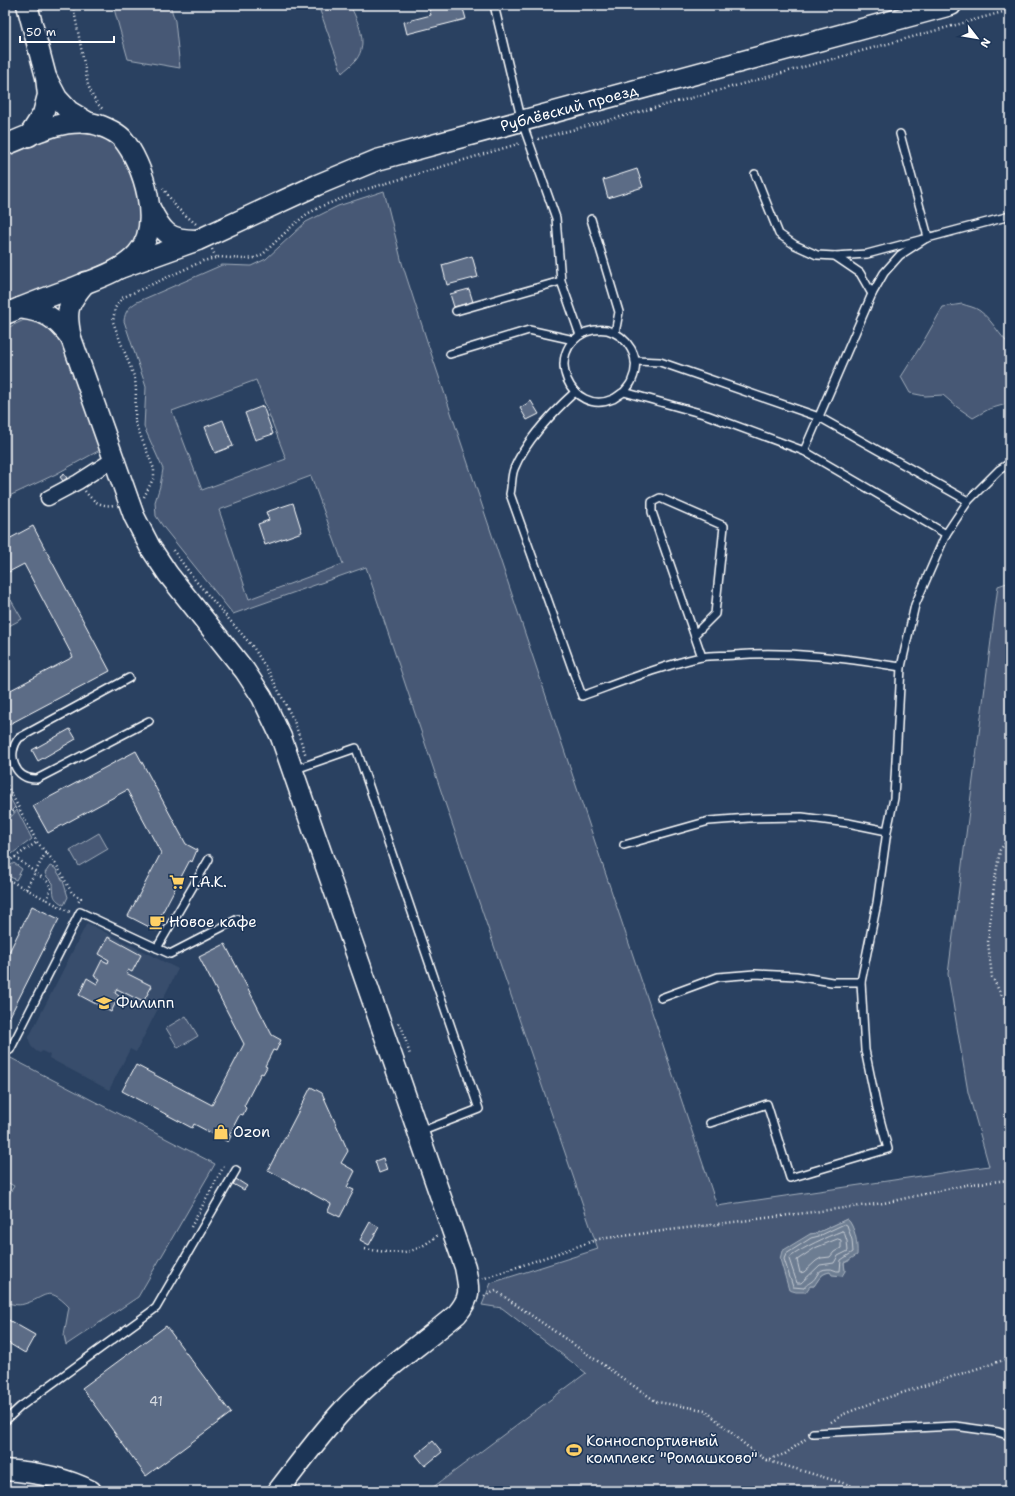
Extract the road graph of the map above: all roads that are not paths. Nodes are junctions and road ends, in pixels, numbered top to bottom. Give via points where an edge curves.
1 (27, 5) edge
2 (494, 5) edge
3 (951, 5) edge
4 (46, 77) junction
5 (522, 122) junction
6 (89, 123) junction
7 (900, 134) dead end
8 (29, 136) junction
9 (5, 145) edge
10 (755, 174) dead end
11 (150, 208) junction
12 (1010, 216) edge
13 (591, 219) dead end
14 (928, 237) junction
15 (198, 240) junction
16 (835, 256) junction
17 (120, 268) junction
18 (561, 281) junction
19 (86, 282) junction
20 (872, 294) junction
21 (13, 311) edge
22 (456, 312) dead end
23 (615, 333) junction
24 (577, 337) junction
25 (71, 338) junction
26 (450, 354) dead end
27 (635, 361) junction
28 (574, 392) junction
29 (624, 392) junction
30 (819, 417) junction
31 (804, 451) junction
32 (114, 459) junction
33 (1010, 463) edge
34 (48, 498) dead end
35 (968, 501) junction
36 (946, 534) junction
37 (695, 634) junction
38 (702, 657) junction
39 (901, 667) junction
40 (129, 678) dead end
41 (149, 721) dead end
42 (300, 767) junction
43 (887, 831) junction
44 (624, 845) dead end
45 (209, 859) dead end
46 (238, 920) dead end
47 (157, 948) junction
48 (860, 982) junction
49 (661, 998) dead end
50 (10, 1050) dead end
51 (710, 1123) dead end
52 (418, 1132) junction
53 (236, 1170) dead end
54 (5, 1421) edge
55 (813, 1433) road end
56 (1010, 1436) edge
57 (5, 1470) edge
58 (91, 1491) edge
59 (278, 1491) edge

1 - 4 street
2 - 5 lane
3 - 5 street, Рублёвский проезд
4 - 6 street via 57,98 69,111
4 - 8 street via 48,95 43,114
5 - 15 street, Рублёвский проезд via 377,160
5 - 18 lane via 556,218
6 - 8 street via 61,124
6 - 11 street via 121,137 133,153 143,178
7 - 14 lane
8 - 9 street
10 - 16 lane via 779,234 817,255
11 - 15 street via 158,225 168,235 181,240
11 - 17 street via 150,225 138,254
12 - 14 lane
13 - 23 lane via 619,312
14 - 16 lane via 867,254
14 - 20 lane via 900,254 884,273
15 - 17 street, Рублёвский проезд
16 - 20 lane via 860,273
17 - 19 street
18 - 22 lane
18 - 24 lane
19 - 21 street
19 - 25 street via 72,299 69,309 67,319
20 - 30 lane
21 - 25 street via 38,310 60,324
23 - 24 lane via 590,330
23 - 27 lane via 625,339
24 - 26 lane via 529,330
24 - 28 lane via 568,348 564,359 567,382
25 - 32 street
27 - 29 lane via 632,381
27 - 30 lane via 660,362
28 - 29 lane via 592,401 603,401 613,399
28 - 38 lane via 554,411 525,450 514,470 510,494 582,696 640,675
29 - 31 lane via 707,415
30 - 31 lane
30 - 35 lane
31 - 36 lane
32 - 34 street
32 - 42 street via 139,498 134,516 150,546 168,574 246,671
33 - 35 lane via 999,470
35 - 36 lane
36 - 39 lane via 915,605
37 - 37 lane via 652,512 652,502 660,498 724,526 715,614
37 - 38 lane
38 - 39 lane via 798,654 841,657
39 - 43 lane via 894,798
40 - 41 lane via 19,738 12,749 14,764 24,776 37,779
42 - 52 street
42 - 52 lane via 356,748 479,1108
43 - 44 lane via 802,817 749,818 709,821
43 - 48 lane via 877,903
45 - 47 lane
46 - 47 lane via 170,954
47 - 50 lane via 80,912
48 - 49 lane via 832,982 796,976 755,974 718,978
48 - 51 lane via 865,1050 888,1149 790,1178 767,1104
52 - 59 street via 465,1267 469,1292 465,1304 343,1410
53 - 54 lane via 156,1308 20,1407
55 - 56 lane via 955,1426
57 - 58 street via 59,1478

